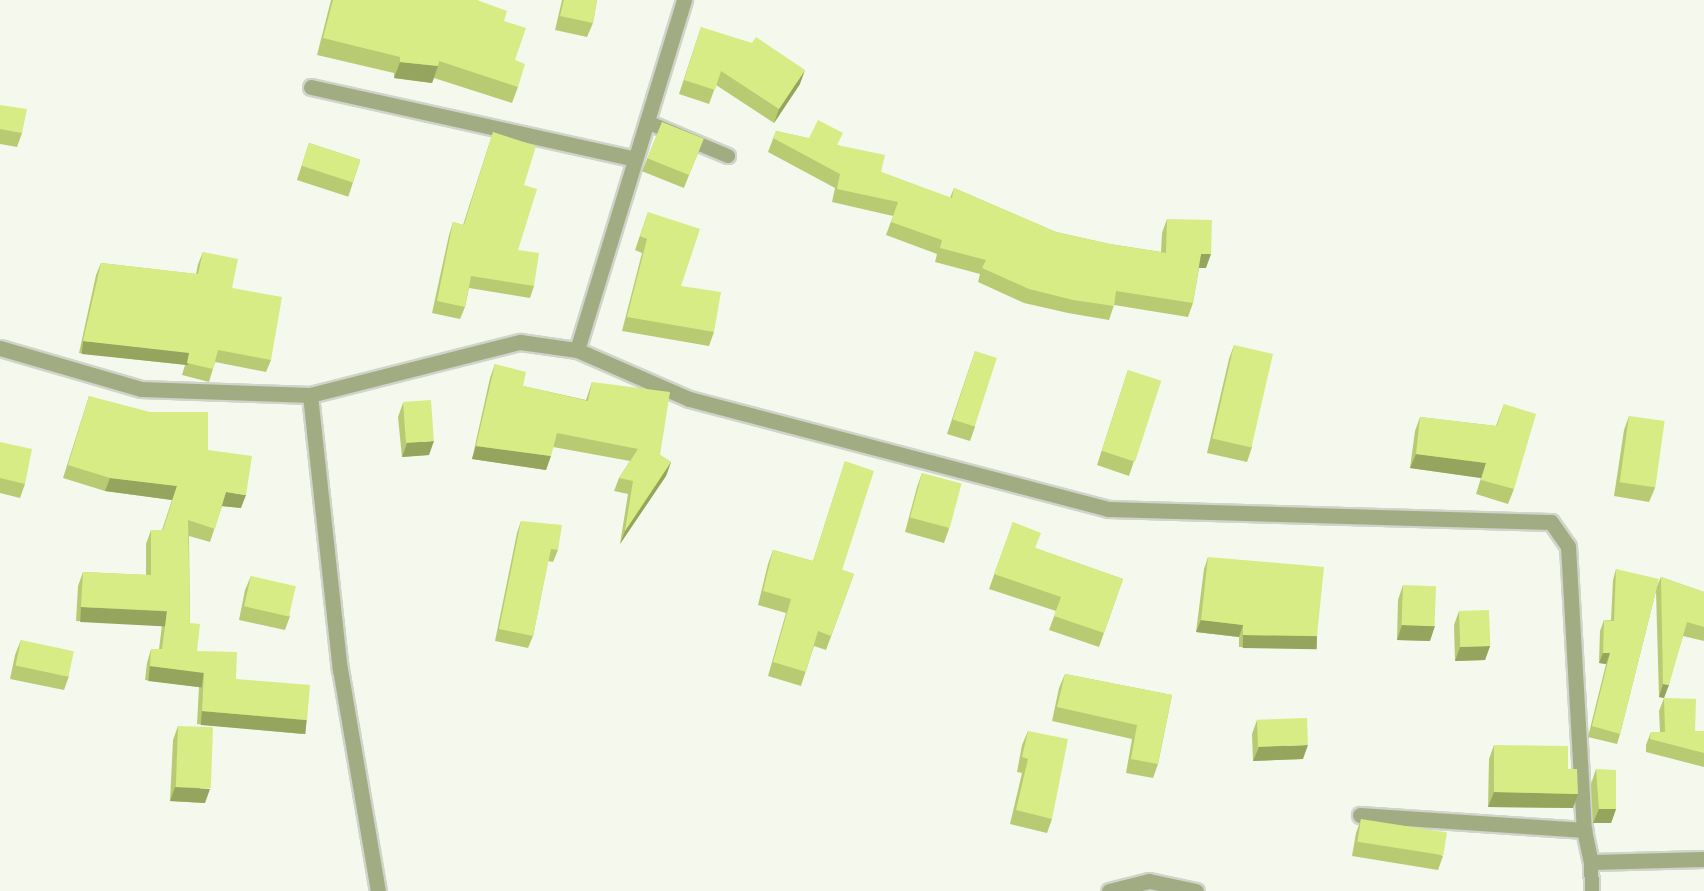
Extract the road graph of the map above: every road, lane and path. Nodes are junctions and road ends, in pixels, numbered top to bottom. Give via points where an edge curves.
1 (684, 0) edge
2 (311, 87) dead end
3 (647, 123) junction
4 (728, 156) dead end
5 (635, 159) junction
6 (0, 348) edge
7 (577, 350) junction
8 (310, 395) junction
9 (1360, 815) dead end
10 (1584, 830) junction
11 (1704, 859) edge
12 (1591, 862) junction
13 (378, 891) edge
14 (1108, 891) edge
15 (1196, 891) edge
16 (1592, 891) edge

1 - 3 street
2 - 5 street
3 - 4 lane
3 - 5 street
5 - 7 street
6 - 8 street via 141,389
7 - 8 street via 520,342
7 - 10 street via 689,399 1108,509 1551,522 1562,531 1568,546
8 - 13 street via 340,669
9 - 10 street
10 - 12 street
11 - 12 street
12 - 16 lane
14 - 15 street via 1149,881

